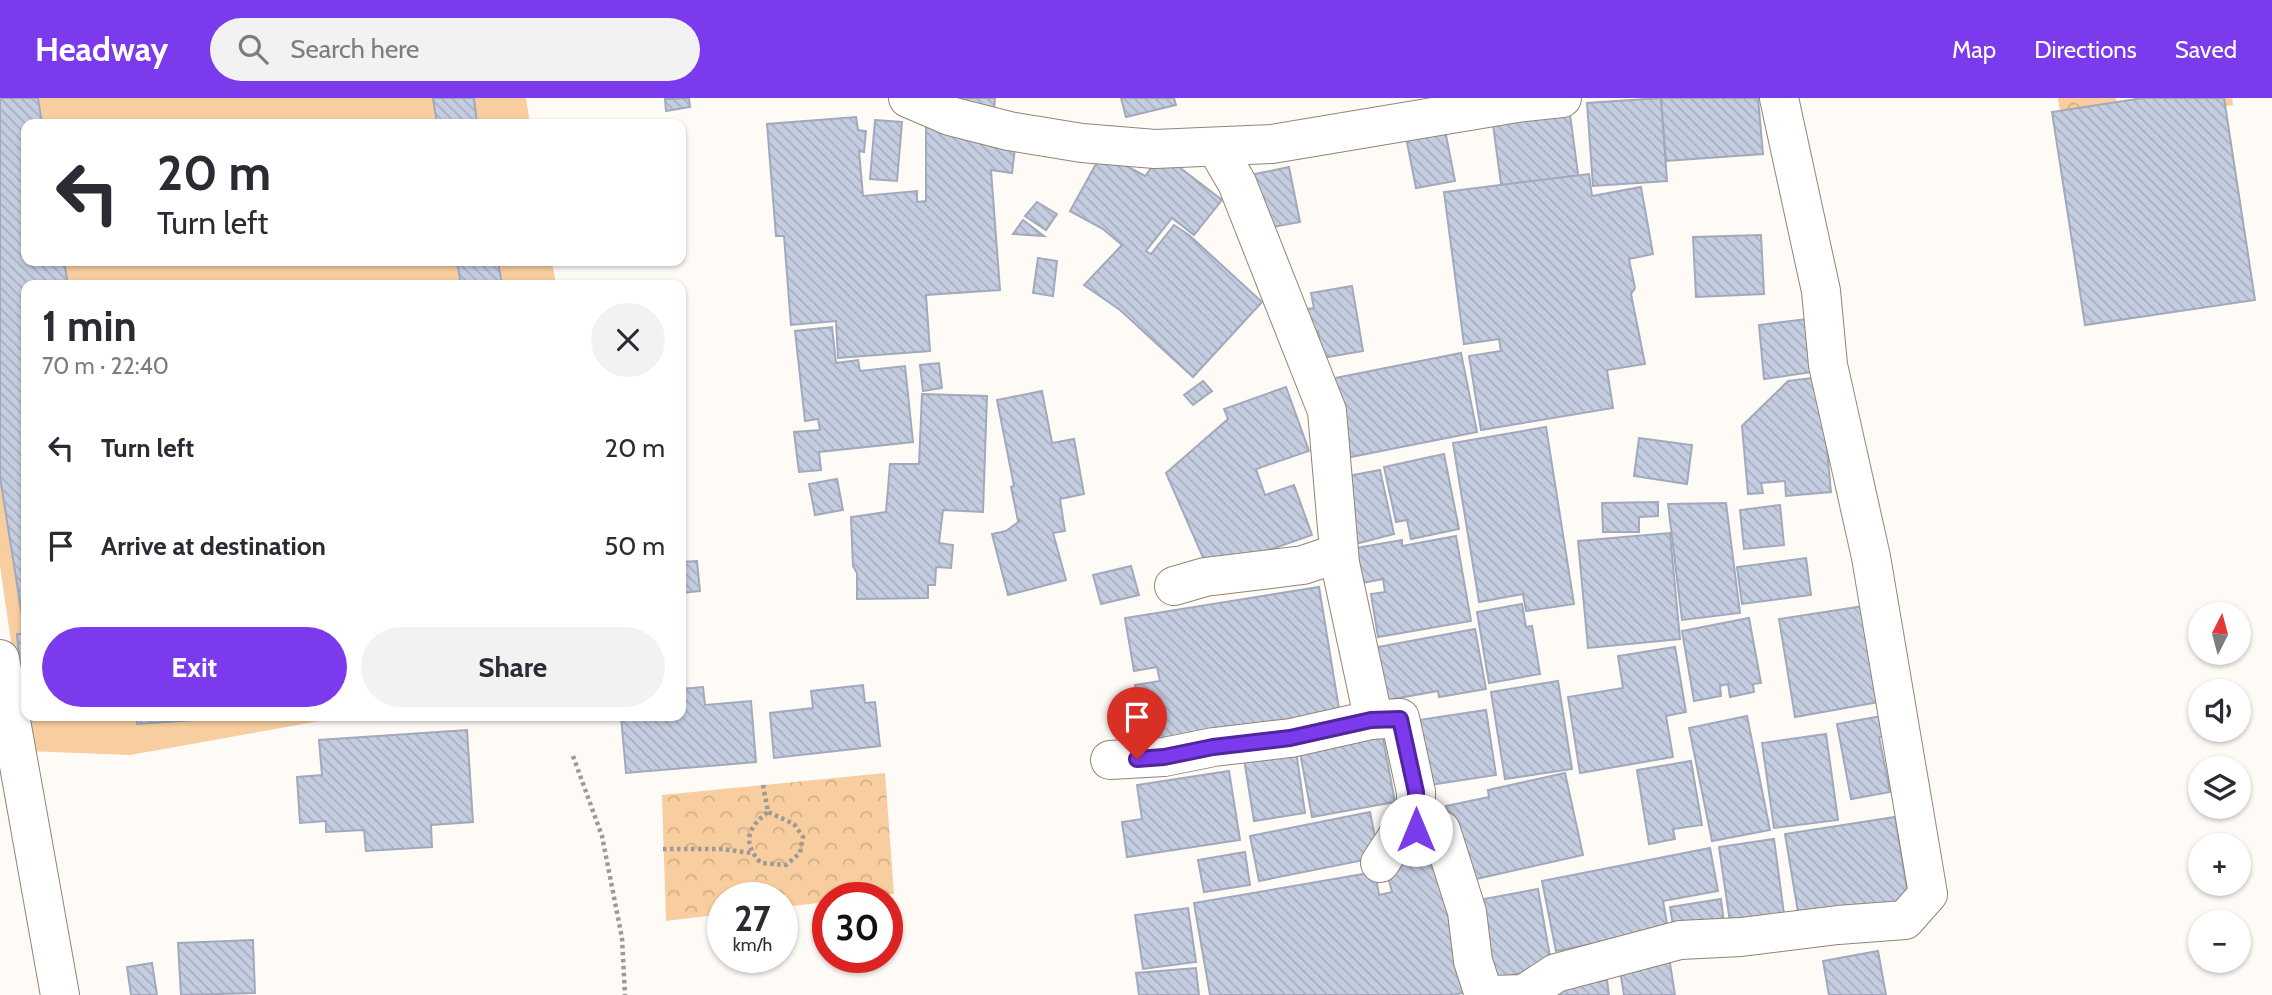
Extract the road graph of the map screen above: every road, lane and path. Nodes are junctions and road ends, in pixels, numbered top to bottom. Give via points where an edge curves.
1 (908, 98) edge
2 (1562, 98) edge
3 (1779, 98) edge
4 (953, 107) edge
5 (1216, 147) junction
6 (1339, 553) junction
7 (1174, 586) dead end
8 (0, 659) edge
9 (1371, 720) junction
10 (573, 756) dead end
11 (1110, 760) dead end
12 (763, 785) dead end
13 (768, 812) junction
14 (1416, 830) junction
15 (663, 849) dead end
16 (751, 853) junction
17 (1380, 863) dead end
18 (61, 995) edge
19 (625, 995) edge
20 (1484, 995) edge
21 (1492, 995) edge

1 - 4 street
2 - 5 street via 1272,145
3 - 21 street via 1821,291 1828,365 1871,557 1928,894 1905,920 1680,940 1556,973 1524,994
4 - 5 street via 1009,131 1082,143 1155,149
5 - 6 street via 1237,183 1327,411
6 - 7 street via 1303,565 1205,577
6 - 9 street
8 - 18 street
9 - 11 street via 1290,738 1164,757
9 - 14 street via 1400,719 1416,792
10 - 19 path via 602,836 622,938
12 - 13 path
13 - 16 path via 756,821 749,835
13 - 16 path via 794,824 803,836 800,853 786,865 761,863
14 - 17 street via 1397,837
14 - 20 street via 1441,830 1467,912 1473,961
15 - 16 path

